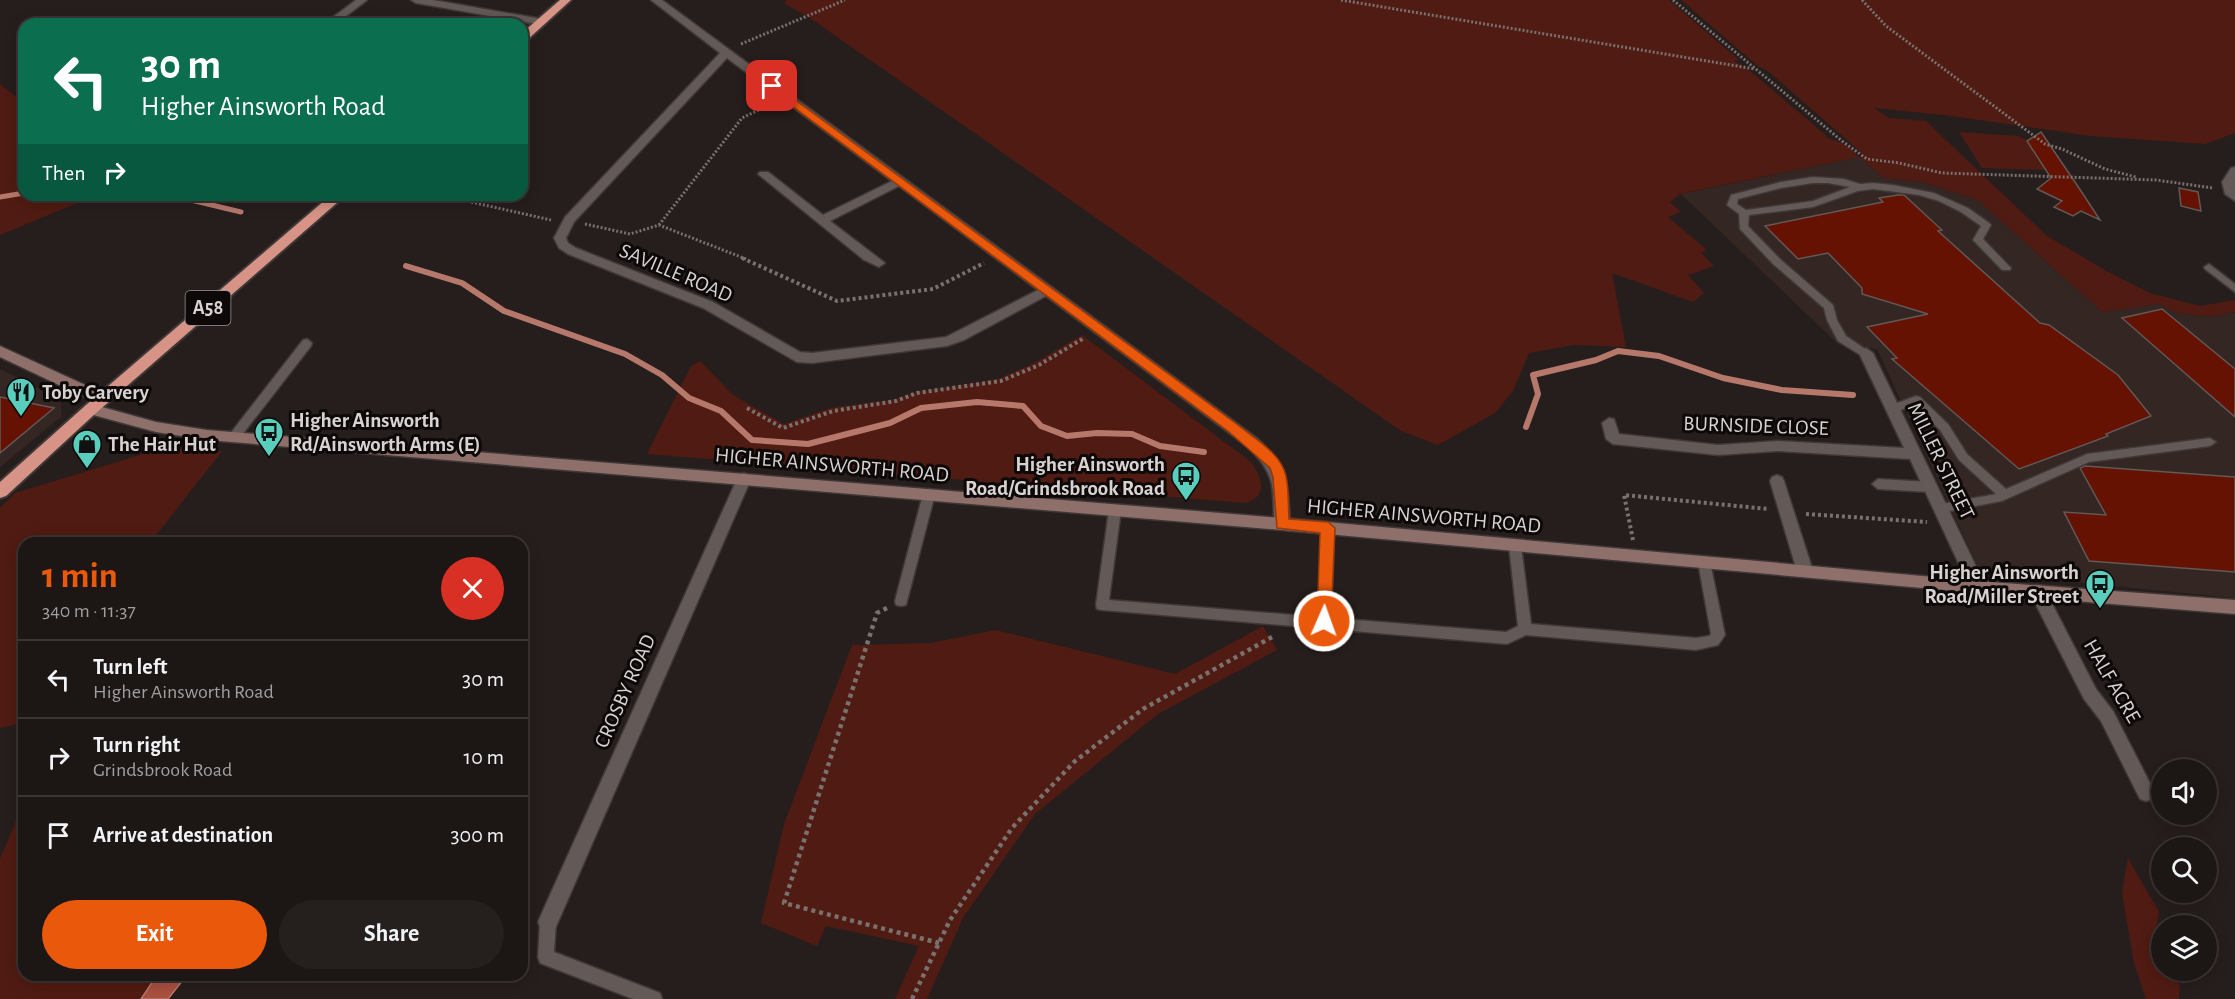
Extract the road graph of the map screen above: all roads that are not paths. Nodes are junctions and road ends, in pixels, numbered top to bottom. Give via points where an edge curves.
1 (362, 0) edge
2 (416, 0) edge
3 (566, 0) edge
4 (656, 0) edge
5 (337, 18) edge
6 (519, 18) edge
7 (528, 20) edge
8 (542, 22) junction
9 (528, 34) edge
10 (725, 52) junction
11 (2235, 170) edge
12 (764, 174) dead end
13 (901, 181) junction
14 (1859, 187) junction
15 (2232, 194) edge
16 (332, 201) edge
17 (1744, 213) junction
18 (822, 220) junction
19 (879, 263) dead end
20 (2209, 267) dead end
21 (2007, 268) dead end
22 (2235, 289) edge
23 (1047, 290) junction
24 (307, 343) dead end
25 (1866, 353) joint
26 (2, 354) edge
27 (97, 404) junction
28 (1893, 409) junction
29 (1610, 423) dead end
30 (234, 437) junction
31 (2210, 442) dead end
32 (1914, 454) junction
33 (744, 479) junction
34 (1777, 481) dead end
35 (1878, 484) dead end
36 (1930, 487) junction
37 (0, 492) edge
38 (929, 494) junction
39 (2006, 495) junction
40 (1940, 508) junction
41 (1114, 510) junction
42 (1282, 524) junction
43 (1328, 528) junction
44 (1515, 546) junction
45 (1704, 562) junction
46 (1805, 572) junction
47 (1978, 587) junction
48 (2037, 591) junction
49 (901, 601) road end
50 (2235, 607) edge
51 (1324, 621) junction
52 (1525, 629) junction
53 (2146, 793) dead end
54 (548, 922) joint
55 (654, 999) edge

1 - 5 street
2 - 6 street
3 - 8 highway
4 - 10 street
7 - 8 street
8 - 9 highway
10 - 13 street
10 - 23 street, SAVILLE ROAD via 568,222 560,238 563,245 708,304 797,357 947,341
11 - 15 street via 2229,182
12 - 18 street
13 - 18 street
13 - 23 street
14 - 17 lane via 1815,204
14 - 17 lane via 1843,180 1815,179 1734,197 1732,205
14 - 21 lane via 1922,191 1969,210 1986,225 1978,240
16 - 27 highway, A58
17 - 25 lane via 1743,227 1829,307 1842,338
18 - 19 street
20 - 22 lane
23 - 42 street via 1268,456 1280,477
24 - 30 lane
25 - 28 street, MILLER STREET
26 - 27 main road, HIGHER AINSWORTH ROAD
27 - 30 main road, HIGHER AINSWORTH ROAD via 156,427
27 - 37 highway, A58
28 - 32 street, MILLER STREET
28 - 39 lane via 1916,400 1944,427 1963,457
29 - 32 street, BURNSIDE CLOSE via 1613,440 1718,450 1778,446
30 - 33 main road, HIGHER AINSWORTH ROAD
31 - 39 lane via 2086,458
32 - 36 street, MILLER STREET
33 - 38 main road, HIGHER AINSWORTH ROAD
33 - 54 street, CROSBY ROAD
34 - 46 street
35 - 36 lane
36 - 40 street, MILLER STREET
38 - 41 main road, HIGHER AINSWORTH ROAD
38 - 49 lane
39 - 40 lane
40 - 47 street, MILLER STREET
41 - 42 main road, HIGHER AINSWORTH ROAD
41 - 51 lane via 1102,605
42 - 43 main road, HIGHER AINSWORTH ROAD
43 - 44 main road, HIGHER AINSWORTH ROAD
43 - 51 lane
44 - 45 main road, HIGHER AINSWORTH ROAD
44 - 52 lane
45 - 46 main road, HIGHER AINSWORTH ROAD
45 - 52 lane via 1718,635 1713,640 1696,644
46 - 47 main road, HIGHER AINSWORTH ROAD
47 - 48 main road, HIGHER AINSWORTH ROAD
48 - 50 main road, HIGHER AINSWORTH ROAD
48 - 53 street, HALF ACRE
51 - 52 lane via 1507,638
54 - 55 lane via 546,957

